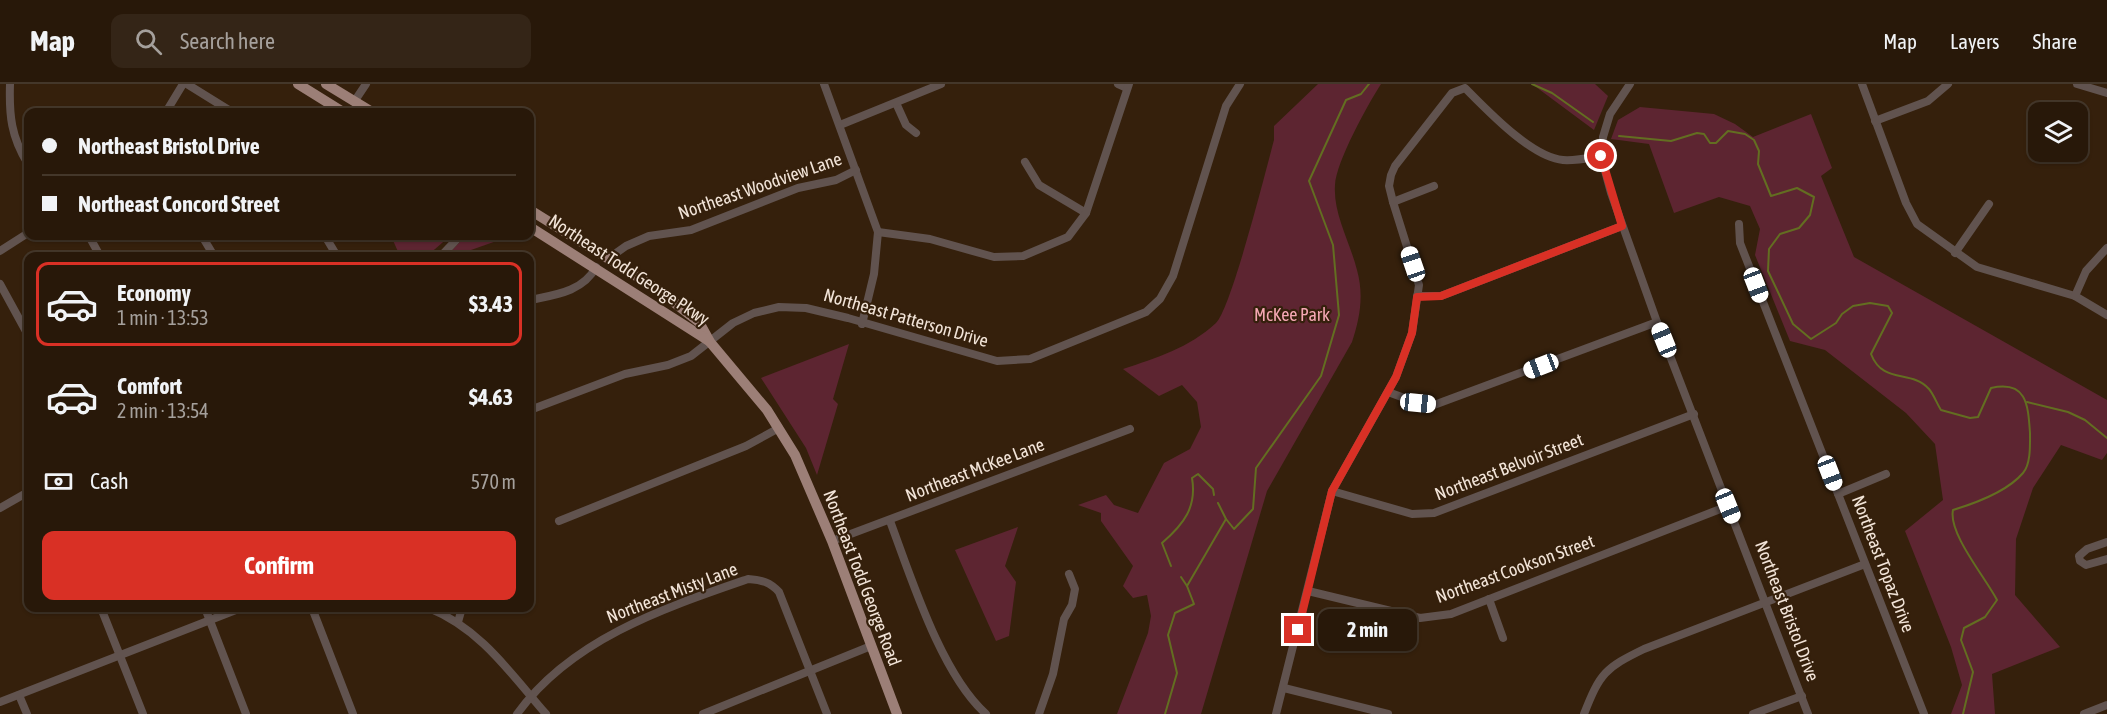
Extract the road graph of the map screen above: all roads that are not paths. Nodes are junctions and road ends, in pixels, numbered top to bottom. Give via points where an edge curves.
1 (10, 84) edge
2 (185, 84) edge
3 (298, 84) edge
4 (326, 84) edge
5 (366, 84) edge
6 (824, 84) edge
7 (941, 84) edge
8 (1118, 84) edge
9 (1240, 84) edge
10 (1630, 84) edge
11 (1862, 84) edge
12 (1948, 84) edge
13 (2077, 84) edge
14 (1128, 86) edge
15 (2107, 93) edge
16 (354, 102) junction
17 (896, 103) junction
18 (169, 108) edge
19 (225, 108) edge
20 (337, 108) edge
21 (365, 108) edge
22 (1875, 121) junction
23 (840, 125) junction
24 (916, 134) dead end
25 (1601, 156) junction
26 (24, 157) edge
27 (1025, 162) dead end
28 (856, 170) junction
29 (1434, 186) dead end
30 (1393, 202) junction
31 (1989, 204) dead end
32 (534, 212) edge
33 (1086, 213) junction
34 (1739, 224) dead end
35 (1622, 226) junction
36 (534, 229) edge
37 (878, 232) junction
38 (24, 236) edge
39 (456, 240) edge
40 (2107, 248) edge
41 (0, 251) edge
42 (445, 252) edge
43 (1955, 254) junction
44 (609, 258) junction
45 (596, 267) junction
46 (0, 284) edge
47 (1417, 297) junction
48 (2075, 297) junction
49 (534, 299) edge
50 (2107, 315) edge
51 (1657, 322) junction
52 (862, 324) junction
53 (24, 328) edge
54 (710, 342) junction
55 (1388, 392) junction
56 (534, 408) edge
57 (1694, 414) junction
58 (779, 428) junction
59 (1130, 429) dead end
60 (1886, 474) dead end
61 (1332, 491) junction
62 (24, 494) edge
63 (1838, 494) junction
64 (1728, 506) junction
65 (0, 507) edge
66 (559, 521) dead end
67 (890, 521) junction
68 (832, 542) junction
69 (2107, 542) edge
70 (2107, 559) edge
71 (1865, 564) junction
72 (1069, 574) dead end
73 (1308, 591) junction
74 (1489, 599) junction
75 (1766, 603) junction
76 (103, 612) edge
77 (207, 612) edge
78 (231, 612) edge
79 (314, 612) edge
80 (437, 612) edge
81 (461, 612) edge
82 (210, 620) junction
83 (458, 622) junction
84 (1503, 638) dead end
85 (871, 646) junction
86 (121, 655) junction
87 (811, 672) junction
88 (1284, 688) junction
89 (19, 695) junction
90 (530, 696) junction
91 (1802, 696) junction
92 (0, 702) edge
93 (2107, 705) edge
94 (27, 714) edge
95 (143, 714) edge
96 (246, 714) edge
97 (353, 714) edge
98 (517, 714) edge
99 (546, 714) edge
100 (704, 714) edge
101 (827, 714) edge
102 (897, 714) edge
103 (986, 714) edge
104 (1039, 714) edge
105 (1276, 714) edge
106 (1389, 714) edge
107 (1584, 714) edge
108 (1753, 714) edge
109 (1808, 714) edge
110 (1924, 714) edge
111 (2084, 714) edge

1 - 26 street via 12,135
2 - 18 street
2 - 19 street
3 - 20 main road
4 - 16 main road
5 - 16 street
6 - 23 street
7 - 17 street
8 - 14 street
9 - 52 street, Northeast Patterson Drive via 1226,106 1173,276 1160,299 1146,312 1030,359 996,361
10 - 25 street, Northeast Bristol Drive via 1610,114
11 - 22 street
12 - 22 street via 1928,100
13 - 15 street
14 - 33 street
16 - 21 main road
17 - 23 street
17 - 24 street via 906,125
22 - 43 street via 1917,224
23 - 28 street
25 - 30 street via 1564,160 1549,157 1506,127 1465,88 1456,90 1395,166 1389,186
25 - 35 street, Northeast Bristol Drive
27 - 33 street via 1039,185
28 - 37 street
28 - 44 street, Northeast Woodview Lane via 691,230 649,236
29 - 30 street
30 - 47 street via 1419,285
31 - 43 street
32 - 44 main road
33 - 37 street via 1068,237 1023,256 994,257 930,239
34 - 63 street, Northeast Topaz Drive via 1740,243
35 - 47 street via 1441,296
35 - 51 street, Northeast Bristol Drive
36 - 45 main road, Northeast Todd George Pkwy
37 - 52 street via 874,274
38 - 41 street
39 - 42 street
40 - 48 street via 2086,271
43 - 48 street via 1992,273
44 - 54 main road via 699,321
45 - 49 street via 577,287
45 - 54 main road, Northeast Todd George Pkwy
46 - 53 street
47 - 55 street via 1412,333
48 - 50 street
51 - 55 street via 1434,405
51 - 57 street, Northeast Bristol Drive
52 - 54 street, Northeast Patterson Drive via 806,308 779,307 733,323
54 - 56 street, Northeast Patterson Drive via 691,356 668,365 625,374
54 - 58 main road, Northeast Todd George Road
55 - 61 street
57 - 61 street, Northeast Belvoir Street via 1434,513 1412,514
57 - 64 street, Northeast Bristol Drive
58 - 66 street via 746,447
58 - 68 main road, Northeast Todd George Road via 795,455
59 - 67 street, Northeast McKee Lane
60 - 63 street
61 - 73 street
62 - 65 street
63 - 71 street, Northeast Topaz Drive
64 - 74 street, Northeast Cookson Street
64 - 75 street, Northeast Bristol Drive
67 - 68 street, Northeast McKee Lane
67 - 103 street via 928,622 971,698
68 - 85 main road, Northeast Todd George Road
69 - 70 street via 2079,556 2086,565
71 - 75 street
71 - 110 street, Northeast Topaz Drive
72 - 104 street via 1075,589 1072,605 1064,619 1053,674
73 - 74 street, Northeast Cookson Street via 1420,618 1451,614
73 - 88 street
74 - 84 street
75 - 91 street, Northeast Bristol Drive
75 - 107 street via 1613,664 1598,680
76 - 86 street
77 - 82 street
78 - 82 street
79 - 97 street
80 - 83 street
81 - 83 street
82 - 86 street
82 - 96 street
83 - 90 street via 497,654
85 - 87 street
85 - 102 main road, Northeast Todd George Road
86 - 89 street
86 - 95 street
87 - 90 street, Northeast Misty Lane via 779,592 772,584 748,579 607,636 564,665
87 - 100 street
87 - 101 street
88 - 105 street
88 - 106 street
89 - 92 street
89 - 94 street
90 - 98 street, Northeast Misty Lane
90 - 99 street
91 - 108 street
91 - 109 street, Northeast Bristol Drive
93 - 111 street

